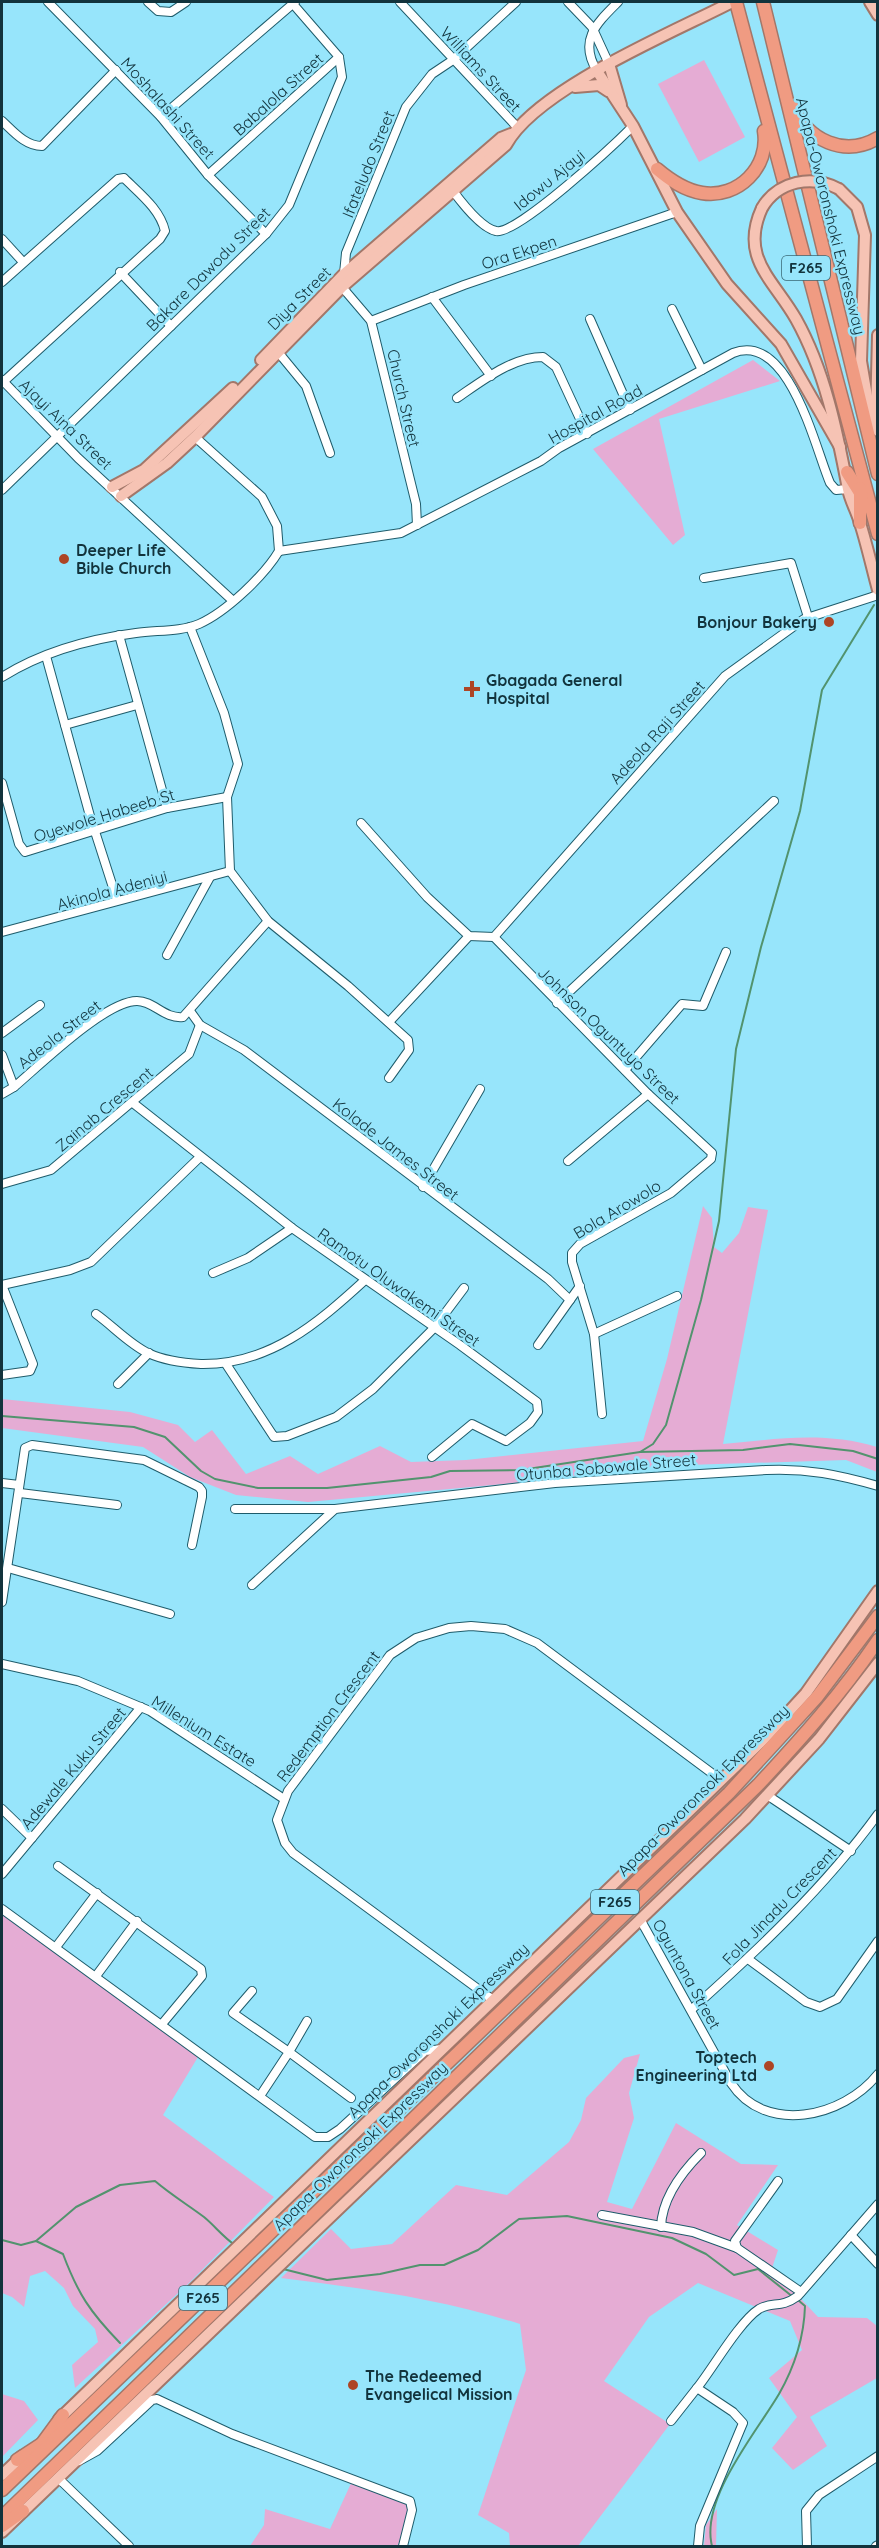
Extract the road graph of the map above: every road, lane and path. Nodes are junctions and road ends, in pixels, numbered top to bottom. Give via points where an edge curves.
1 (48, 2) edge
2 (148, 2) edge
3 (186, 2) edge
4 (400, 2) edge
5 (516, 2) edge
6 (568, 2) edge
7 (618, 2) edge
8 (734, 2) edge
9 (763, 2) edge
10 (870, 2) edge
11 (294, 3) edge
12 (878, 15) edge
13 (592, 27) junction
14 (339, 57) junction
15 (453, 60) junction
16 (777, 62) junction
17 (609, 64) junction
18 (116, 70) junction
19 (597, 70) junction
20 (754, 76) junction
21 (569, 88) junction
22 (609, 91) junction
23 (621, 109) junction
24 (161, 117) junction
25 (2, 121) edge
26 (633, 126) junction
27 (515, 131) junction
28 (878, 138) edge
29 (657, 169) junction
30 (208, 174) junction
31 (453, 191) junction
32 (677, 212) junction
33 (266, 234) junction
34 (2, 239) edge
35 (23, 262) junction
36 (120, 273) junction
37 (344, 274) junction
38 (2, 282) edge
39 (342, 286) junction
40 (432, 297) junction
41 (672, 309) dead end
42 (590, 319) dead end
43 (371, 321) junction
44 (171, 326) junction
45 (878, 335) edge
46 (278, 352) junction
47 (702, 370) junction
48 (491, 376) junction
49 (2, 381) edge
50 (457, 398) dead end
51 (630, 410) junction
52 (877, 430) edge
53 (587, 434) junction
54 (58, 437) junction
55 (195, 437) junction
56 (840, 447) junction
57 (330, 453) dead end
58 (859, 466) junction
59 (877, 469) edge
60 (846, 472) joint
61 (112, 487) junction
62 (2, 490) edge
63 (854, 491) junction
64 (122, 496) junction
65 (873, 517) junction
66 (860, 523) joint
67 (417, 525) junction
68 (878, 534) edge
69 (279, 551) junction
70 (704, 578) dead end
71 (878, 590) edge
72 (878, 595) edge
73 (232, 600) junction
74 (808, 617) junction
75 (190, 627) junction
76 (119, 635) junction
77 (46, 656) junction
78 (2, 676) edge
79 (137, 705) junction
80 (65, 725) junction
81 (2, 783) edge
82 (227, 797) junction
83 (774, 801) dead end
84 (167, 808) junction
85 (361, 823) dead end
86 (94, 829) junction
87 (230, 871) junction
88 (210, 877) junction
89 (117, 900) junction
90 (268, 921) junction
91 (2, 932) edge
92 (469, 936) junction
93 (494, 937) junction
94 (726, 952) dead end
95 (167, 955) dead end
96 (557, 1003) junction
97 (40, 1005) dead end
98 (190, 1011) junction
99 (390, 1022) junction
100 (200, 1025) junction
101 (2, 1033) edge
102 (2, 1055) edge
103 (625, 1070) junction
104 (388, 1078) dead end
105 (14, 1088) junction
106 (480, 1089) dead end
107 (2, 1094) edge
108 (648, 1094) junction
109 (133, 1103) junction
110 (710, 1149) joint
111 (200, 1157) junction
112 (568, 1161) dead end
113 (2, 1185) edge
114 (423, 1187) junction
115 (292, 1228) junction
116 (213, 1273) dead end
117 (365, 1280) junction
118 (2, 1285) edge
119 (580, 1286) junction
120 (464, 1288) dead end
121 (677, 1296) dead end
122 (570, 1300) junction
123 (96, 1314) dead end
124 (434, 1328) junction
125 (594, 1334) junction
126 (538, 1345) dead end
127 (149, 1353) junction
128 (226, 1364) junction
129 (2, 1375) edge
130 (118, 1384) dead end
131 (602, 1414) dead end
132 (432, 1457) dead end
133 (2, 1483) edge
134 (878, 1486) edge
135 (20, 1489) junction
136 (117, 1505) dead end
137 (235, 1509) dead end
138 (335, 1509) junction
139 (192, 1545) dead end
140 (8, 1568) junction
141 (252, 1585) dead end
142 (878, 1591) edge
143 (2, 1602) edge
144 (170, 1614) dead end
145 (878, 1616) edge
146 (878, 1640) edge
147 (878, 1663) edge
148 (2, 1664) edge
149 (141, 1707) junction
150 (721, 1780) junction
151 (767, 1795) junction
152 (284, 1799) junction
153 (2, 1809) edge
154 (878, 1814) edge
155 (32, 1838) junction
156 (851, 1851) junction
157 (58, 1866) dead end
158 (2, 1874) edge
159 (97, 1893) junction
160 (2, 1909) edge
161 (640, 1919) junction
162 (137, 1921) junction
163 (878, 1941) edge
164 (56, 1947) junction
165 (748, 1959) junction
166 (96, 1976) junction
167 (252, 1991) dead end
168 (494, 2000) junction
169 (692, 2009) junction
170 (307, 2021) dead end
171 (162, 2024) junction
172 (442, 2049) junction
173 (289, 2052) junction
174 (878, 2074) edge
175 (260, 2096) junction
176 (351, 2098) dead end
177 (701, 2152) dead end
178 (778, 2181) dead end
179 (878, 2204) edge
180 (602, 2215) dead end
181 (661, 2227) junction
182 (851, 2235) junction
183 (737, 2248) junction
184 (878, 2264) edge
185 (800, 2294) junction
186 (697, 2388) junction
187 (63, 2415) junction
188 (671, 2421) dead end
189 (72, 2424) junction
190 (44, 2441) junction
191 (878, 2456) edge
192 (74, 2463) junction
193 (20, 2465) junction
194 (2, 2475) edge
195 (58, 2478) junction
196 (32, 2488) junction
197 (2, 2490) edge
198 (24, 2511) junction
199 (2, 2517) edge
200 (2, 2525) edge
201 (2, 2532) edge
202 (129, 2547) edge
203 (403, 2547) edge
204 (698, 2547) edge
205 (807, 2547) edge

1 - 18 street, Moshalashi Street
2 - 3 street via 158,11 171,12
4 - 15 street, Williams Street
5 - 15 street, Ifateludo Street
6 - 13 street
7 - 13 street
8 - 17 main road, Diya Street
8 - 20 highway, F265
9 - 16 highway, Apapa-Oworonshoki Expressway / F265
10 - 12 main road
11 - 14 street
11 - 24 street
13 - 17 street
13 - 19 street via 590,58
14 - 30 street, Babalola Street
14 - 33 street, Bakare Dawodu Street via 342,77 334,101 289,205
15 - 27 street, Williams Street
15 - 37 street, Ifateludo Street via 432,75 406,106 346,253
16 - 28 highway via 793,109 814,136 845,147
16 - 59 highway, Apapa-Oworonshoki Expressway / F265
17 - 19 main road, Diya Street
17 - 23 main road
18 - 24 street, Moshalashi Street
18 - 25 street via 42,146 26,142
19 - 21 main road, Diya Street
19 - 22 main road
20 - 29 highway via 765,137 759,164 742,184 723,192 701,193
20 - 58 highway, F265
21 - 22 main road via 598,85
21 - 27 main road, Diya Street
22 - 23 main road
23 - 26 main road
24 - 30 street, Moshalashi Street
26 - 29 main road
26 - 31 street, Idowu Ajayi via 532,214 500,232 488,228
27 - 31 main road, Diya Street via 506,145
27 - 37 main road, Diya Street via 501,138
29 - 32 main road
30 - 33 street, Moshalashi Street
31 - 39 main road, Diya Street
32 - 40 street, Ora Ekpen
32 - 56 main road via 727,284 781,344
33 - 44 street, Bakare Dawodu Street
34 - 35 street
35 - 36 street via 107,186 124,178 155,208 165,231
35 - 38 street
36 - 44 street
36 - 49 street
37 - 61 main road, Diya Street via 188,430 144,470
39 - 43 street, Church Street
39 - 46 main road, Diya Street
40 - 43 street, Ora Ekpen
40 - 48 street
41 - 47 street
42 - 51 street
43 - 67 street, Church Street via 416,504
44 - 54 street, Bakare Dawodu Street
45 - 52 main road
46 - 55 main road, Diya Street
46 - 57 street via 306,386
47 - 51 street, Hospital Road
47 - 63 street, Hospital Road via 741,350 753,350 769,359 802,406 830,483 836,490
48 - 50 street
48 - 53 street via 529,357 551,361
49 - 54 street, Ajayi Aina Street
51 - 53 street, Hospital Road
52 - 56 main road, bridge via 861,361 866,235 857,207 839,189 818,182 794,183 773,193 762,208 754,241 759,262 795,317 813,356
53 - 67 street, Hospital Road
54 - 61 street, Ajayi Aina Street
54 - 62 street, Bakare Dawodu Street
55 - 64 main road, Diya Street
55 - 69 street via 262,497 277,526
56 - 60 main road
58 - 63 highway
58 - 65 highway, F265
60 - 63 highway
61 - 64 street, Ajayi Aina Street
63 - 65 highway
63 - 66 highway
64 - 73 street, Ajayi Aina Street
65 - 68 highway, F265
66 - 71 main road
67 - 69 street, Hospital Road via 384,537
69 - 73 street via 270,565
70 - 74 street via 791,562
72 - 74 street, Adeola Raji Street
73 - 75 street via 217,615
74 - 93 street, Adeola Raji Street via 726,676
75 - 76 street
75 - 82 street via 224,713 238,764
76 - 77 street
76 - 79 street
77 - 78 street
77 - 80 street
79 - 80 street
79 - 84 street
80 - 86 street
81 - 86 street, Oyewole Habeeb St via 19,844 25,852
82 - 84 street, Oyewole Habeeb St
82 - 87 street
83 - 96 street
84 - 86 street, Oyewole Habeeb St
85 - 92 street via 427,897
86 - 89 street
87 - 88 street, Akinola Adeniyi
87 - 90 street
88 - 89 street, Akinola Adeniyi
88 - 95 street
89 - 91 street, Akinola Adeniyi
90 - 98 street
90 - 99 street
92 - 93 street
92 - 99 street
93 - 96 street, Johnson Oguntuyo Street
94 - 103 street via 703,1006 682,1004
96 - 103 street, Johnson Oguntuyo Street
97 - 101 street
98 - 100 street, Kolade James Street
98 - 105 street, Adeola Street via 183,1017 171,1017 144,1001 110,1009
99 - 104 street via 410,1045
100 - 109 street, Zainab Crescent via 189,1054
100 - 114 street, Kolade James Street via 244,1050
102 - 105 street
103 - 108 street, Johnson Oguntuyo Street
105 - 107 street, Adeola Street
106 - 114 street
108 - 110 street, Johnson Oguntuyo Street
108 - 112 street
109 - 111 street, Ramotu Oluwakemi Street
109 - 113 street, Zainab Crescent via 51,1170
110 - 119 street, Bola Arowolo via 711,1159 671,1193 580,1244 572,1253
111 - 115 street, Ramotu Oluwakemi Street
111 - 118 street via 91,1262
114 - 122 street, Kolade James Street via 548,1279
115 - 116 street via 248,1258
115 - 117 street, Ramotu Oluwakemi Street
117 - 124 street, Ramotu Oluwakemi Street
117 - 128 street via 305,1331 273,1350
118 - 129 street via 33,1364 30,1371
119 - 122 street
119 - 125 street, Bola Arowolo
120 - 124 street
121 - 125 street
122 - 126 street
123 - 127 street
124 - 128 street via 374,1389 336,1418 280,1438 274,1437
124 - 132 street, Ramotu Oluwakemi Street via 537,1402 538,1412 506,1441 472,1424
125 - 131 street, Bola Arowolo
127 - 128 street via 176,1363
127 - 130 street
133 - 135 street
134 - 138 street, Otunba Sobowale Street via 801,1468 544,1484
135 - 136 street
135 - 139 street via 26,1448 32,1445 144,1460 202,1491
135 - 140 street
137 - 138 street, Otunba Sobowale Street
138 - 141 street
140 - 143 street
140 - 144 street
142 - 150 main road, Apapa-Oworonshoki Expressway via 806,1693
145 - 189 highway, Apapa-Oworonsoki Expressway / F265 via 817,1697 729,1792
146 - 196 highway, Apapa-Oworonsoki Expressway / F265 via 818,1720 758,1785
147 - 151 main road, Apapa-Oworonsoki Expressway via 819,1739
148 - 149 street, Millenium Estate via 78,1681
149 - 152 street, Millenium Estate
149 - 155 street, Adewale Kuku Street
150 - 152 street, Redemption Crescent via 537,1643 505,1629 471,1626 432,1632 390,1654
150 - 168 main road, Apapa-Oworonshoki Expressway
151 - 156 street
151 - 161 main road, Apapa-Oworonsoki Expressway
152 - 168 street, Redemption Crescent via 277,1820 293,1853
153 - 155 street
154 - 156 street, Fola Jinadu Crescent
155 - 158 street, Adewale Kuku Street
156 - 165 street, Fola Jinadu Crescent
157 - 159 street
159 - 162 street
159 - 164 street
160 - 164 street
161 - 169 street, Oguntona Street
161 - 192 main road, Apapa-Oworonsoki Expressway
162 - 166 street
162 - 171 street via 202,1971 202,1976
163 - 165 street via 837,1999 820,2007 806,2002
164 - 166 street
165 - 169 street, Fola Jinadu Crescent
166 - 171 street
167 - 173 street via 232,2013
168 - 172 main road, Apapa-Oworonshoki Expressway
169 - 174 street, Oguntona Street via 741,2097 758,2109 790,2115 827,2109 856,2095
170 - 173 street
171 - 175 street
172 - 175 street via 425,2051 328,2137 315,2137
172 - 187 main road, Apapa-Oworonshoki Expressway
173 - 175 street
173 - 176 street
177 - 181 street via 683,2171 669,2196
178 - 183 street via 735,2241
179 - 182 street
180 - 181 street
181 - 183 street via 693,2232
182 - 184 street
182 - 185 street
183 - 185 street
185 - 186 street via 785,2306 765,2307 750,2317
186 - 188 street
186 - 204 street via 743,2423 700,2526
187 - 190 highway
187 - 193 main road, Apapa-Oworonshoki Expressway
189 - 190 highway
189 - 193 highway, Apapa-Oworonshoki Expressway / F265
190 - 193 highway
191 - 205 street via 819,2495 806,2511
192 - 195 main road
192 - 203 street via 96,2451 152,2400 158,2399 232,2434 410,2501 412,2510
193 - 194 main road, Apapa-Oworonshoki Expressway
193 - 197 highway, Apapa-Oworonshoki Expressway / F265
195 - 198 main road
195 - 202 street
196 - 199 highway, F265
196 - 200 highway
198 - 200 highway
198 - 201 main road

